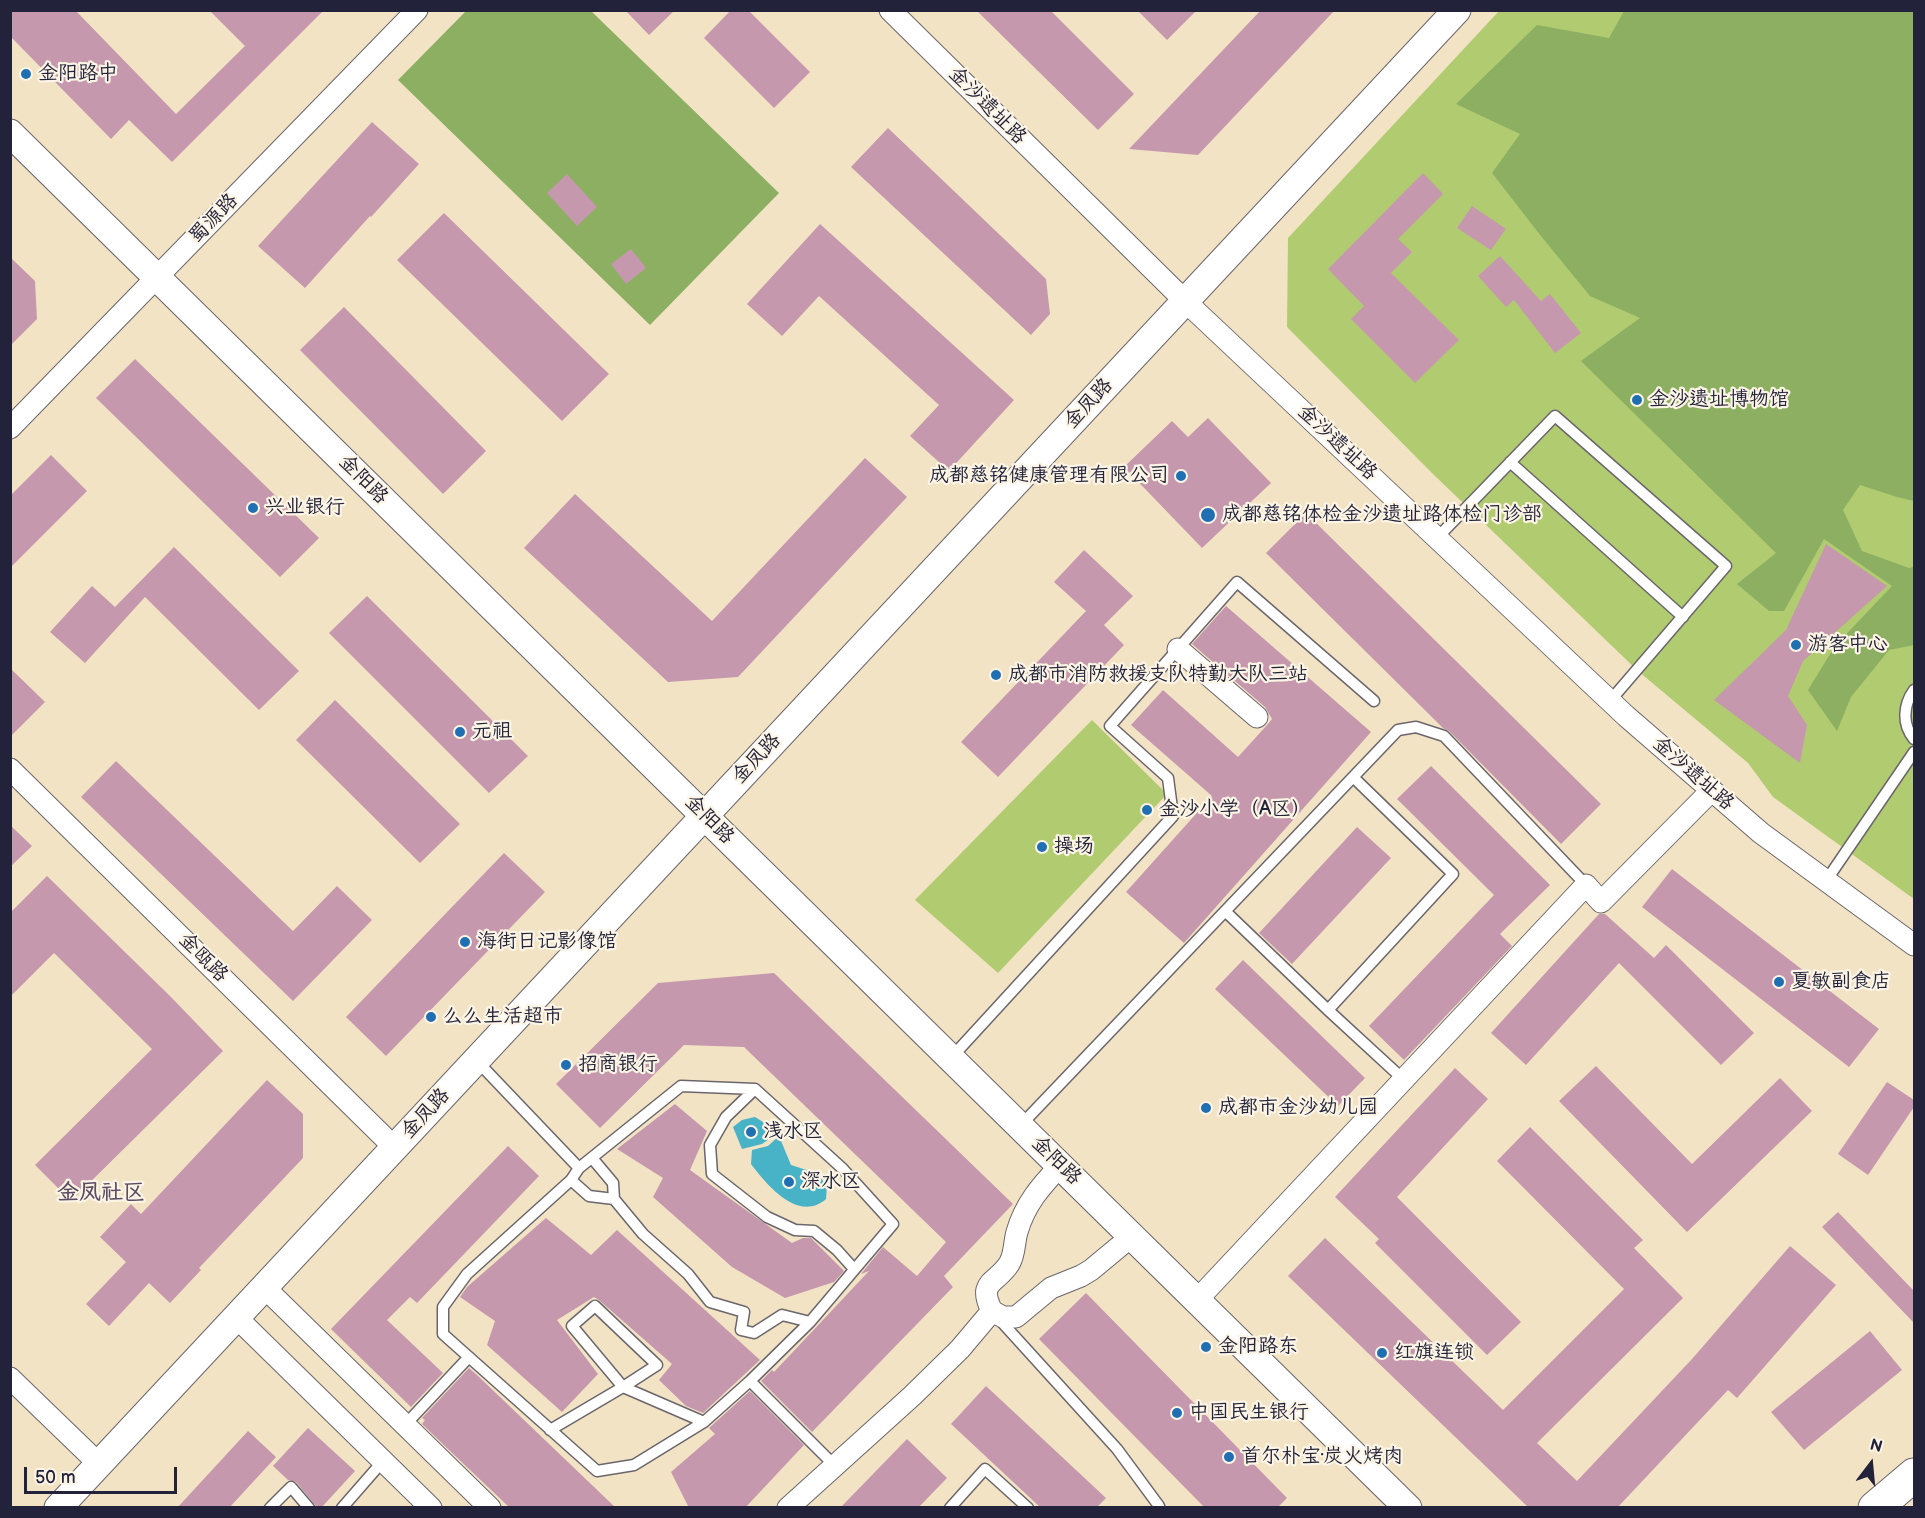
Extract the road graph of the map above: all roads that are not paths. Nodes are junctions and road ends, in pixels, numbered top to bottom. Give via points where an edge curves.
1 (417, 10) edge
2 (890, 10) edge
3 (1457, 10) edge
4 (10, 133) edge
5 (157, 277) junction
6 (1185, 301) junction
7 (10, 428) edge
8 (1510, 462) junction
9 (1437, 538) junction
10 (1683, 617) junction
11 (1178, 649) junction
12 (1914, 690) edge
13 (1374, 701) dead end
14 (1610, 701) junction
15 (1257, 717) dead end
16 (1914, 739) edge
17 (1914, 752) edge
18 (10, 769) edge
19 (1353, 777) junction
20 (1712, 790) junction
21 (704, 815) junction
22 (1826, 881) junction
23 (1586, 885) junction
24 (1225, 911) junction
25 (1914, 945) edge
26 (1328, 1010) junction
27 (951, 1058) junction
28 (477, 1060) junction
29 (1403, 1079) junction
30 (755, 1089) junction
31 (1020, 1126) junction
32 (395, 1148) junction
33 (592, 1158) junction
34 (1060, 1166) junction
35 (579, 1168) junction
36 (571, 1180) junction
37 (614, 1200) junction
38 (1132, 1236) junction
39 (854, 1269) junction
40 (264, 1287) junction
41 (1197, 1300) junction
42 (992, 1311) junction
43 (236, 1317) junction
44 (810, 1322) junction
45 (469, 1357) junction
46 (10, 1378) edge
47 (750, 1381) junction
48 (623, 1387) junction
49 (704, 1422) junction
50 (405, 1425) junction
51 (550, 1430) junction
52 (383, 1461) junction
53 (99, 1464) junction
54 (835, 1466) junction
55 (1914, 1475) edge
56 (1159, 1507) edge
57 (58, 1508) edge
58 (270, 1508) edge
59 (309, 1508) edge
60 (342, 1508) edge
61 (431, 1508) edge
62 (490, 1508) edge
63 (788, 1508) edge
64 (950, 1508) edge
65 (1028, 1508) edge
66 (1408, 1508) edge
67 (1875, 1508) edge

1 - 5 street, 蜀源路
2 - 6 street, 金沙遗址路
3 - 6 street, 金凤路
4 - 5 street, 金阳路
5 - 7 street, 蜀源路
5 - 21 street, 金阳路
6 - 9 street, 金沙遗址路
6 - 21 street, 金凤路
8 - 9 lane
8 - 10 lane
8 - 10 lane via 1555,416 1726,566
9 - 14 street, 金沙遗址路
10 - 14 lane
11 - 13 lane via 1237,582
11 - 15 street
11 - 27 lane via 1110,726 1168,778 1173,816
12 - 16 lane via 1905,709 1906,723
14 - 20 street, 金沙遗址路
17 - 22 lane
18 - 32 street, 金瓯路
19 - 23 lane via 1398,730 1416,726 1444,736
19 - 24 lane
19 - 26 lane via 1453,874
20 - 22 street, 金沙遗址路 via 1761,833
20 - 23 street via 1601,902
21 - 27 street, 金阳路
21 - 28 street, 金凤路
22 - 25 street, 金沙遗址路
23 - 29 street
24 - 26 lane
24 - 31 lane
26 - 29 lane
27 - 31 street, 金阳路
28 - 32 street, 金凤路
28 - 35 lane
29 - 41 street
30 - 33 lane via 681,1086
30 - 39 lane via 843,1169 893,1224
30 - 39 lane via 726,1117 710,1145 712,1174 767,1217 795,1230 814,1231
31 - 34 street, 金阳路
32 - 40 street, 金凤路
33 - 35 lane
33 - 37 lane via 613,1183
34 - 38 street, 金阳路
34 - 42 street via 1030,1200 1009,1264 987,1287
35 - 36 lane
36 - 37 lane via 590,1196
36 - 45 lane via 467,1274 443,1306 443,1334
37 - 44 lane via 643,1234 688,1274 710,1302 744,1312 741,1330 754,1333 782,1316
38 - 41 street, 金阳路
38 - 42 street via 1092,1270 1051,1288 1016,1317 1003,1317
39 - 44 lane
40 - 43 street, 金凤路
40 - 50 street
41 - 66 street, 金阳路
42 - 54 street via 938,1371
42 - 56 lane via 1116,1449
43 - 52 street
43 - 53 street, 金凤路
44 - 47 lane
45 - 50 lane
45 - 51 lane
46 - 53 street
47 - 49 lane
47 - 54 lane
48 - 48 lane via 572,1326 596,1306 657,1365
48 - 49 lane
48 - 51 lane
49 - 51 lane via 634,1465 597,1471
50 - 62 street
52 - 60 lane
52 - 61 street
53 - 57 street, 金凤路
54 - 63 street
55 - 67 main road
58 - 59 lane via 291,1487
64 - 65 lane via 985,1469

